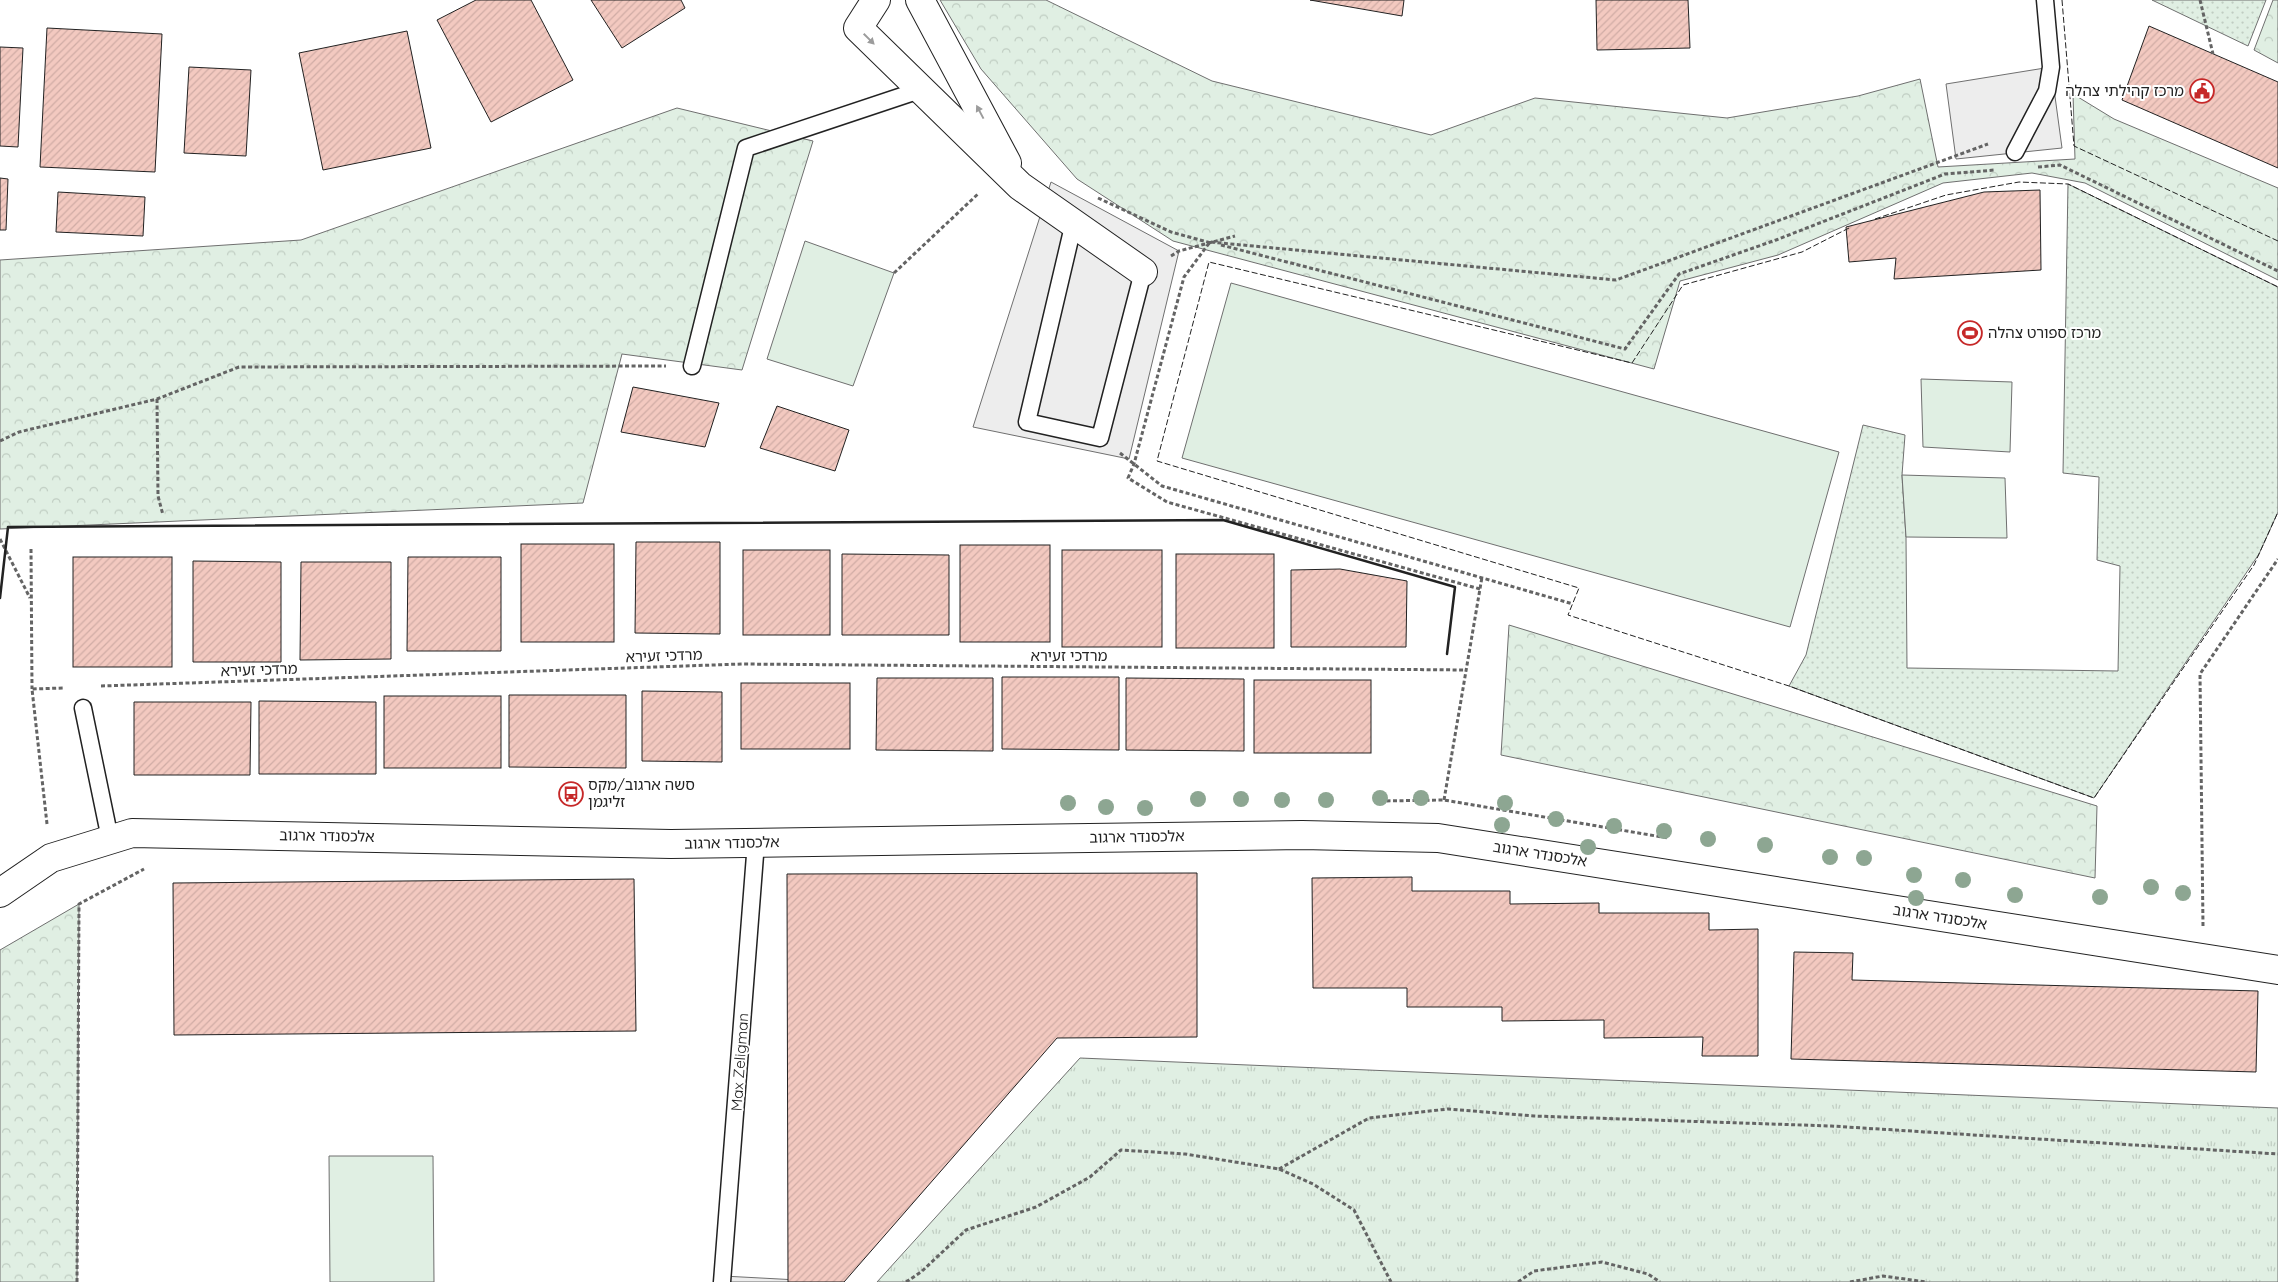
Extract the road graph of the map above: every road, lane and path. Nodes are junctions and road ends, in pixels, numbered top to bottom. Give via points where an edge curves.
1 (876, 0) edge
2 (920, 0) edge
3 (2044, 0) edge
4 (2200, 0) edge
5 (2212, 54) dead end
6 (920, 90) junction
7 (2026, 130) junction
8 (2015, 152) dead end
9 (2034, 167) dead end
10 (1999, 170) dead end
11 (1012, 178) junction
12 (1093, 195) dead end
13 (1074, 222) junction
14 (1235, 236) dead end
15 (1210, 242) junction
16 (2278, 271) edge
17 (1143, 272) junction
18 (894, 273) dead end
19 (692, 366) joint
20 (157, 398) junction
21 (1100, 438) junction
22 (0, 441) edge
23 (1134, 464) junction
24 (162, 515) dead end
25 (0, 539) edge
26 (31, 549) dead end
27 (2278, 559) edge
28 (1482, 577) junction
29 (1480, 589) junction
30 (31, 600) junction
31 (1573, 604) dead end
32 (1467, 670) junction
33 (71, 687) dead end
34 (91, 687) dead end
35 (32, 689) junction
36 (83, 708) dead end
37 (1444, 800) junction
38 (1375, 801) dead end
39 (1438, 838) junction
40 (110, 840) junction
41 (1678, 840) dead end
42 (756, 842) junction
43 (51, 858) junction
44 (151, 868) dead end
45 (0, 893) edge
46 (2194, 927) dead end
47 (2278, 970) edge
48 (2278, 1154) edge
49 (1279, 1169) junction
50 (78, 1282) edge
51 (722, 1282) edge
52 (906, 1282) edge
53 (1391, 1282) edge
54 (1518, 1282) edge
55 (1660, 1282) edge
56 (1850, 1282) edge
57 (1926, 1282) edge

1 -> 6 street via 858,28
11 -> 2 street
3 - 7 lane via 2051,67 2047,91
4 - 5 path
6 - 11 street
6 - 19 lane via 746,148
7 - 8 lane
7 - 15 path via 1616,280
9 - 16 path via 2060,165
10 - 15 path via 1945,174 1679,274 1625,349
11 - 13 street
11 - 18 path
12 - 15 path via 1171,232
13 - 17 street
13 - 21 lane via 1027,422
14 - 15 path
15 - 17 path via 1179,251
15 - 23 path via 1184,277
17 - 21 lane
19 - 20 path via 239,367
20 - 22 path via 19,432
20 - 24 path via 158,496
21 - 23 path
23 - 28 path via 1162,486
23 - 29 path via 1128,478 1167,502
25 - 30 path
26 - 30 path
27 - 46 path via 2200,674 2204,929
28 - 29 path
28 - 31 path
29 - 32 path
30 - 35 path
32 - 34 path, מרדכי זעירא via 742,664
32 - 37 path
33 - 35 path
35 - 43 path
36 - 40 lane
37 - 38 path
37 - 39 path
37 - 41 path
39 - 42 street, אלכסנדר ארגוב via 1302,835
39 - 47 street, אלכסנדר ארגוב
40 - 42 street, אלכסנדר ארגוב via 132,832 671,844
40 - 43 street, אלכסנדר ארגוב
42 - 51 lane, Max Zeligman
43 - 45 street, אלכסנדר ארגוב
44 - 50 path via 141,869 79,904
48 - 49 path via 1831,1126 1534,1116 1448,1109 1370,1118
49 - 52 path via 1185,1154 1121,1150 1090,1178 1036,1207 966,1230
49 - 53 path via 1313,1184 1354,1210
54 - 55 path via 1534,1271 1602,1262 1648,1274
56 - 57 path via 1883,1276

